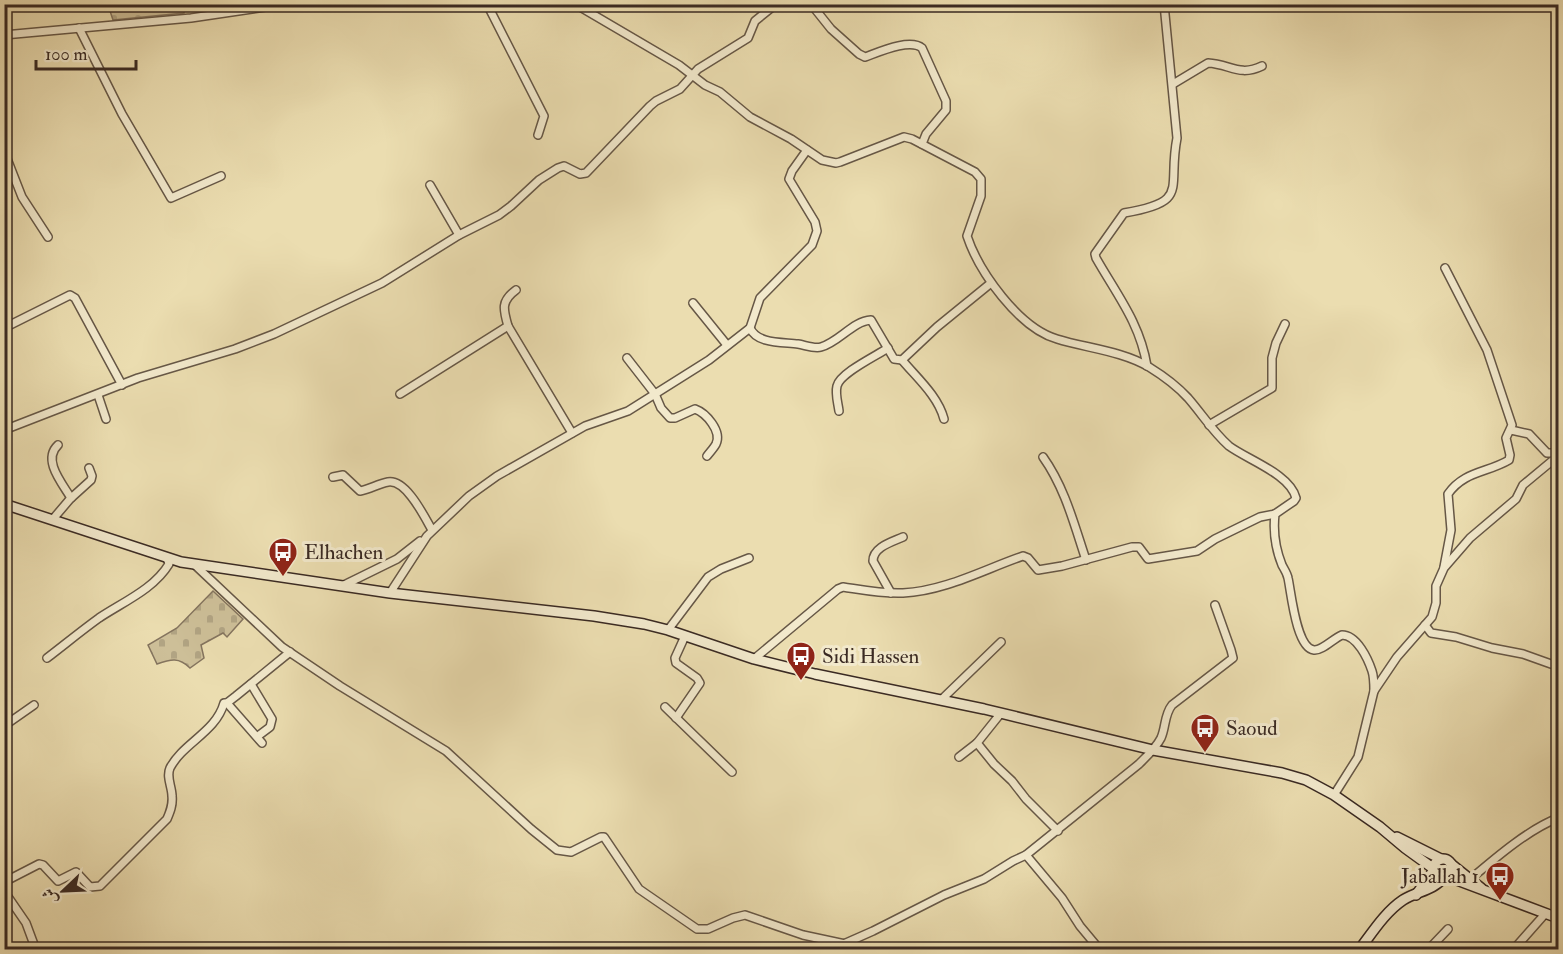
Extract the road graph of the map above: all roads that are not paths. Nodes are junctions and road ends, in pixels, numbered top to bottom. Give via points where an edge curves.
1 (286, 4) edge
2 (487, 4) edge
3 (575, 4) edge
4 (776, 4) edge
5 (811, 4) edge
6 (1164, 4) edge
7 (79, 28) junction
8 (4, 35) edge
9 (1262, 66) dead end
10 (693, 75) junction
11 (1173, 84) junction
12 (538, 135) dead end
13 (922, 144) junction
14 (807, 150) junction
15 (4, 151) edge
16 (221, 176) dead end
17 (430, 185) dead end
18 (459, 235) junction
19 (48, 237) dead end
20 (1444, 268) dead end
21 (991, 283) junction
22 (516, 290) dead end
23 (693, 303) dead end
24 (1285, 324) dead end
25 (508, 326) junction
26 (4, 328) edge
27 (750, 328) junction
28 (727, 345) junction
29 (888, 348) junction
30 (627, 358) dead end
31 (902, 360) junction
32 (1147, 366) junction
33 (122, 385) junction
34 (400, 394) dead end
35 (655, 394) junction
36 (98, 395) junction
37 (839, 411) dead end
38 (106, 419) dead end
39 (944, 419) dead end
40 (1209, 425) junction
41 (4, 430) edge
42 (1511, 430) junction
43 (572, 433) junction
44 (58, 445) dead end
45 (707, 456) dead end
46 (1555, 456) edge
47 (1043, 457) dead end
48 (89, 468) dead end
49 (333, 477) dead end
50 (71, 498) junction
51 (4, 504) edge
52 (1275, 514) junction
53 (53, 519) junction
54 (430, 533) junction
55 (903, 537) dead end
56 (167, 558) junction
57 (749, 558) dead end
58 (1086, 560) junction
59 (192, 564) junction
60 (1444, 568) junction
61 (342, 586) junction
62 (390, 593) junction
63 (891, 593) junction
64 (1215, 605) dead end
65 (1425, 625) junction
66 (668, 630) junction
67 (1431, 633) junction
68 (685, 636) junction
69 (1414, 637) junction
70 (1001, 642) dead end
71 (290, 652) junction
72 (47, 658) dead end
73 (754, 659) junction
74 (1555, 664) edge
75 (1558, 671) edge
76 (251, 684) junction
77 (1374, 691) junction
78 (940, 700) junction
79 (227, 703) junction
80 (34, 705) dead end
81 (664, 707) dead end
82 (1001, 713) junction
83 (676, 718) junction
84 (4, 726) edge
85 (976, 743) junction
86 (1153, 750) junction
87 (959, 757) dead end
88 (732, 772) dead end
89 (1334, 795) junction
90 (1558, 818) edge
91 (1058, 831) junction
92 (1389, 834) junction
93 (1026, 855) junction
94 (1441, 859) junction
95 (1451, 864) junction
96 (1434, 869) junction
97 (1445, 877) junction
98 (6, 879) edge
99 (1468, 881) junction
100 (4, 891) edge
101 (1416, 895) junction
102 (1545, 914) junction
103 (1558, 918) edge
104 (1448, 929) dead end
105 (846, 947) edge
106 (36, 950) edge
107 (830, 950) edge
108 (1100, 950) edge
109 (1359, 950) edge
110 (1428, 950) edge
111 (1513, 950) edge

1 - 7 street
2 - 12 street via 544,116
3 - 10 street
4 - 10 street via 755,21 748,38
5 - 13 street via 831,29 865,57 894,47 914,44 922,48 946,101 946,110
6 - 11 street
7 - 8 street
7 - 16 street via 122,114 171,198
9 - 11 street via 1242,71 1208,63
10 - 14 street
10 - 18 street via 680,89 650,106 586,173 579,174 564,166 558,168 511,206
11 - 32 street via 1177,138 1171,195 1155,205 1124,213 1095,254 1142,339
13 - 14 street via 897,138 836,163
13 - 21 street via 980,176 981,196 967,236
14 - 27 street via 789,179 817,231 806,251 760,298
15 - 19 street via 22,197
17 - 18 street
18 - 33 street via 382,283 274,334
20 - 42 street via 1490,357
21 - 31 street
21 - 32 street via 1011,308 1038,330
22 - 25 street via 506,297 504,304
23 - 28 street
24 - 40 street via 1272,358 1272,388
25 - 34 street
25 - 43 street
26 - 33 street via 70,295
27 - 28 street
27 - 29 street via 753,334 769,341 819,347 872,320
28 - 35 street
29 - 31 street via 894,359
29 - 37 street via 839,381
30 - 35 street
31 - 39 street via 934,398
32 - 40 street via 1187,397
33 - 36 street
35 - 43 street via 628,411
35 - 45 street via 670,418 695,409 704,414 718,437
36 - 38 street
36 - 41 street
40 - 52 street via 1230,446 1293,490 1294,501
42 - 46 street via 1529,435 1544,451
42 - 60 street via 1506,438 1509,460 1468,475 1448,494 1450,530
43 - 54 street via 465,499
44 - 50 street via 51,461
46 - 60 street via 1522,485 1516,499 1470,538
47 - 58 street via 1068,502
48 - 50 street via 91,480
49 - 54 street via 343,475 360,491 397,483 408,492
50 - 53 street
51 - 53 main road
52 - 58 street via 1263,516 1197,551 1148,559 1139,547 1132,547
52 - 77 street via 1278,551 1307,647 1319,649 1342,635 1349,636 1373,673
53 - 56 main road
54 - 61 street via 397,559
54 - 62 street
55 - 63 street via 873,555
56 - 59 main road
56 - 72 street via 169,564 152,583
57 - 66 street via 708,577
58 - 63 street via 1038,570 1023,556 947,584
59 - 61 main road
59 - 71 street
60 - 65 street via 1436,586 1434,612
61 - 62 main road
62 - 66 main road via 594,616
63 - 73 street via 838,589
64 - 86 street via 1233,658 1172,705
65 - 67 street
65 - 69 street
66 - 68 main road
67 - 69 street
67 - 74 street
68 - 73 main road
68 - 83 street via 676,663 700,683
69 - 77 street
70 - 78 street
71 - 76 street
71 - 105 street via 446,751 556,850 571,852 604,837 639,889 697,929 708,929 745,915
73 - 78 main road
74 - 75 street
76 - 79 street
76 - 79 street via 272,719 260,739
77 - 89 street via 1358,757
78 - 82 main road
79 - 98 street via 212,725 171,767 171,811 167,819 100,886 90,887 76,872 57,881 39,864
80 - 84 street
81 - 83 street
82 - 85 street
82 - 86 main road
83 - 88 street
85 - 87 street
85 - 91 street
86 - 89 main road via 1282,773
86 - 91 street
89 - 92 main road
90 - 99 street via 1527,836
91 - 93 street
92 - 94 main road
92 - 96 main road
93 - 105 street
93 - 108 street
94 - 95 main road
94 - 96 main road
95 - 97 main road via 1452,870
95 - 99 main road
96 - 97 main road via 1437,875
96 - 101 main road
97 - 99 main road
97 - 101 main road
99 - 102 main road
100 - 106 street via 26,923
101 - 109 main road via 1393,908
102 - 103 main road
102 - 111 street
104 - 110 street
105 - 107 street

